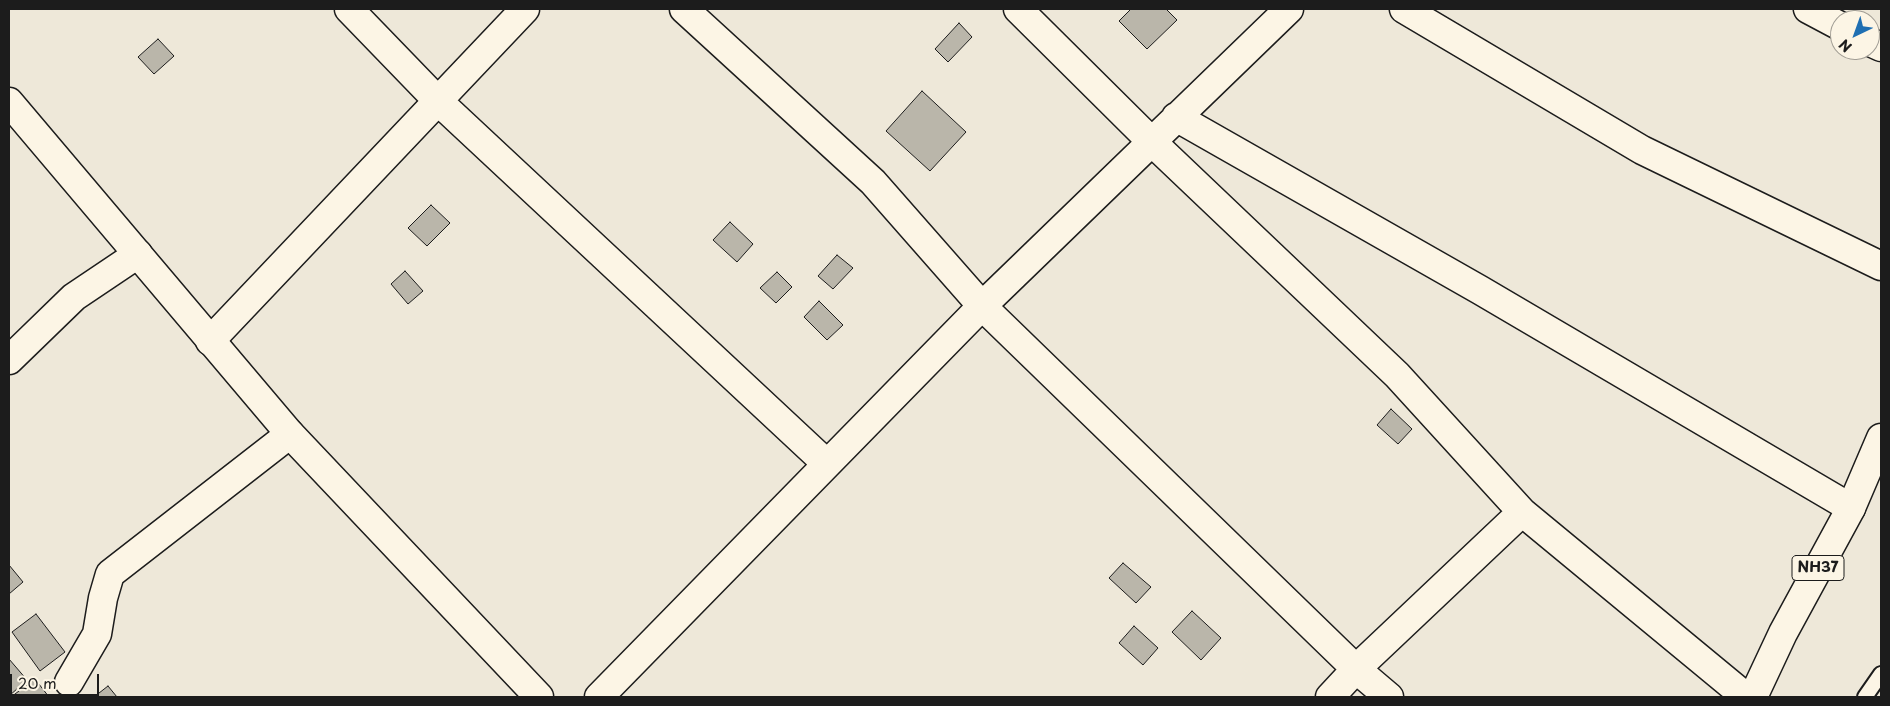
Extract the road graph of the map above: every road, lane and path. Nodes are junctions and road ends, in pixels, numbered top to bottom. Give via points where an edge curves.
1 (349, 9) edge
2 (524, 9) edge
3 (684, 9) edge
4 (1018, 9) edge
5 (1289, 9) edge
6 (1404, 9) edge
7 (1808, 9) edge
8 (1830, 21) edge
9 (438, 101) junction
10 (9, 102) edge
11 (1176, 117) junction
12 (1152, 142) junction
13 (138, 254) junction
14 (1881, 266) edge
15 (982, 306) junction
16 (210, 341) junction
17 (9, 360) edge
18 (290, 434) junction
19 (1881, 438) edge
20 (827, 464) junction
21 (1851, 508) junction
22 (1522, 512) junction
23 (1356, 669) junction
24 (1881, 674) edge
25 (69, 682) dead end
26 (539, 697) edge
27 (598, 697) edge
28 (1330, 697) edge
29 (1389, 697) edge
30 (1746, 697) edge
31 (1753, 697) edge
32 (1865, 697) edge

1 - 9 main road
2 - 9 main road
3 - 15 main road via 873,182
4 - 12 main road
5 - 11 main road
6 - 14 main road via 1642,150
7 - 8 main road
9 - 16 main road
9 - 20 main road
10 - 13 main road
11 - 12 main road
11 - 21 main road via 1480,290
12 - 15 main road
12 - 22 main road via 1397,375
13 - 16 main road
13 - 17 main road via 74,297
15 - 20 main road
15 - 23 main road
16 - 18 main road
18 - 25 main road via 110,574 98,634
18 - 26 main road
19 - 21 main road, NH37
20 - 27 main road
21 - 31 main road, NH37 via 1783,632
22 - 23 main road
22 - 30 main road
23 - 28 main road
23 - 29 main road
24 - 32 lane

